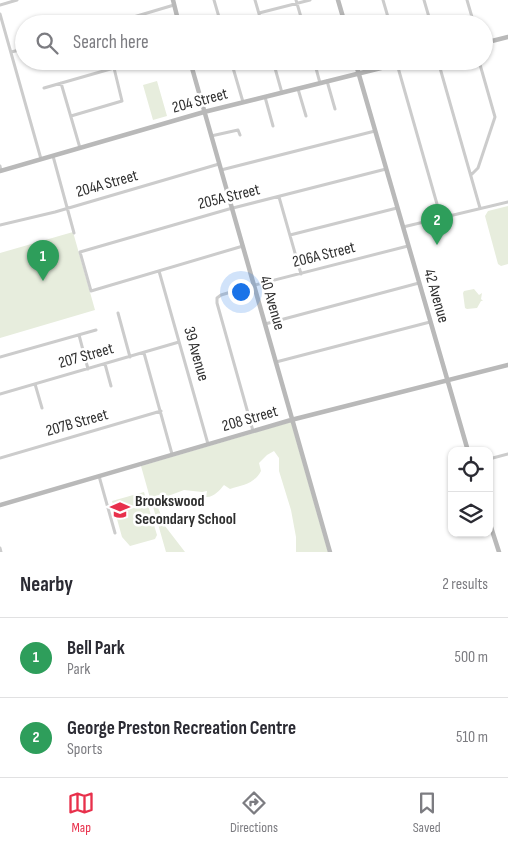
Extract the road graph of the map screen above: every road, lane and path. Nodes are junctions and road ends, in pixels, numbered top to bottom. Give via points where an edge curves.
1 (17, 0) edge
2 (214, 0) edge
3 (255, 0) edge
4 (310, 0) edge
5 (338, 0) edge
6 (383, 0) edge
7 (424, 0) edge
8 (467, 0) edge
9 (173, 2) edge
10 (297, 2) edge
11 (0, 5) edge
12 (259, 12) junction
13 (0, 14) edge
14 (136, 15) edge
15 (177, 15) edge
16 (218, 15) edge
17 (260, 15) edge
18 (301, 15) edge
19 (342, 15) edge
20 (387, 15) edge
21 (428, 15) edge
22 (471, 15) edge
23 (508, 37) edge
24 (493, 41) edge
25 (15, 51) edge
26 (11, 52) junction
27 (15, 66) edge
28 (16, 70) edge
29 (107, 70) edge
30 (114, 70) edge
31 (192, 70) edge
32 (234, 70) edge
33 (276, 70) edge
34 (316, 70) edge
35 (358, 70) edge
36 (374, 70) edge
37 (402, 70) edge
38 (441, 70) edge
39 (482, 70) edge
40 (359, 74) junction
41 (327, 82) junction
42 (61, 83) junction
43 (320, 83) junction
44 (44, 88) dead end
45 (298, 89) junction
46 (282, 93) junction
47 (265, 97) junction
48 (243, 102) junction
49 (335, 109) dead end
50 (204, 112) junction
51 (71, 116) junction
52 (306, 116) dead end
53 (273, 126) dead end
54 (375, 131) junction
55 (240, 135) dead end
56 (211, 136) junction
57 (80, 148) junction
58 (53, 156) junction
59 (41, 159) junction
60 (219, 164) junction
61 (0, 169) edge
62 (386, 169) junction
63 (221, 170) junction
64 (471, 175) junction
65 (279, 197) junction
66 (508, 202) edge
67 (397, 208) junction
68 (480, 208) junction
69 (67, 209) junction
70 (232, 209) junction
71 (441, 218) junction
72 (0, 225) edge
73 (403, 228) junction
74 (74, 233) dead end
75 (290, 235) junction
76 (242, 246) junction
77 (408, 246) junction
78 (159, 271) junction
79 (301, 274) junction
80 (419, 283) junction
81 (254, 286) junction
82 (118, 313) dead end
83 (430, 322) junction
84 (264, 324) junction
85 (96, 330) dead end
86 (79, 335) junction
87 (179, 342) junction
88 (144, 352) junction
89 (130, 357) junction
90 (0, 358) edge
91 (275, 362) junction
92 (105, 364) junction
93 (508, 364) edge
94 (88, 369) junction
95 (446, 380) junction
96 (35, 384) junction
97 (111, 386) dead end
98 (0, 394) edge
99 (42, 408) dead end
100 (160, 411) junction
101 (292, 420) junction
102 (253, 431) junction
103 (208, 444) junction
104 (467, 447) edge
105 (172, 454) junction
106 (508, 454) edge
107 (0, 458) edge
108 (493, 458) edge
109 (99, 476) junction
110 (0, 505) edge
111 (115, 533) dead end
112 (493, 533) edge
113 (0, 548) edge
114 (1, 552) edge
115 (330, 552) edge
116 (499, 552) edge

1 - 11 street
2 - 16 street
3 - 12 street
4 - 10 street
5 - 19 main road
6 - 20 street
7 - 21 street
8 - 22 street
9 - 14 street
9 - 15 main road
10 - 12 street
10 - 18 street
12 - 17 street
13 - 26 street
23 - 24 main road
25 - 26 street
26 - 27 street
28 - 59 street
29 - 42 street
30 - 51 street via 122,101
31 - 50 main road, 40 Avenue
32 - 48 street
33 - 46 street
34 - 43 street
35 - 40 main road, 42 Avenue
36 - 40 main road, 204 Street
37 - 71 street
38 - 64 street
39 - 64 street via 495,117 478,168
40 - 41 main road, 204 Street
40 - 54 main road, 42 Avenue
41 - 43 main road, 204 Street
41 - 49 street
42 - 44 street
42 - 51 street
43 - 45 main road, 204 Street
45 - 46 main road, 204 Street
45 - 52 street
46 - 47 main road, 204 Street
47 - 48 main road, 204 Street
47 - 53 street
48 - 50 main road, 204 Street
50 - 56 main road, 40 Avenue
50 - 57 main road, 204 Street
51 - 57 street
54 - 62 main road, 42 Avenue
54 - 63 street
55 - 56 street via 238,130
56 - 60 main road, 40 Avenue
57 - 58 main road, 204 Street
58 - 59 main road, 204 Street
58 - 69 street
59 - 61 main road, 204 Street
60 - 63 main road, 40 Avenue
60 - 69 street, 204A Street
62 - 65 street, 205A Street
62 - 67 main road, 42 Avenue
63 - 70 main road, 40 Avenue
64 - 68 street
65 - 70 street, 205A Street
65 - 75 street
66 - 68 street
67 - 73 main road, 42 Avenue
67 - 75 street
68 - 71 street
69 - 72 street, 204A Street
69 - 74 street
70 - 76 main road, 40 Avenue
70 - 78 street, 205A Street via 80,252 91,291
71 - 73 street
73 - 77 main road, 42 Avenue
75 - 79 street
76 - 78 street
76 - 81 main road, 40 Avenue
77 - 79 street, 206A Street
77 - 80 main road, 42 Avenue
78 - 87 street, 39 Avenue
79 - 81 street, 206A Street
80 - 83 main road, 42 Avenue
80 - 84 street
81 - 84 main road, 40 Avenue
81 - 102 street, 206A Street via 217,298
82 - 89 street
83 - 91 street
83 - 95 main road, 42 Avenue
84 - 91 main road, 40 Avenue
85 - 86 street
86 - 90 street
86 - 94 street
87 - 88 street, 207 Street
87 - 103 street, 39 Avenue
88 - 89 street, 207 Street
88 - 100 street
89 - 92 street, 207 Street
91 - 101 main road, 40 Avenue
92 - 94 street, 207 Street
92 - 97 street
93 - 95 main road, 208 Street
94 - 96 street, 207 Street
95 - 101 main road, 208 Street
95 - 104 main road, 42 Avenue
96 - 98 street, 207 Street
96 - 99 street
100 - 105 street
100 - 107 street, 207B Street
101 - 102 main road, 208 Street
101 - 115 main road, 40 Avenue
102 - 103 main road, 208 Street
103 - 105 main road, 208 Street
105 - 109 main road, 208 Street
106 - 108 street
109 - 110 main road, 208 Street
109 - 111 street
112 - 116 main road
113 - 114 street

